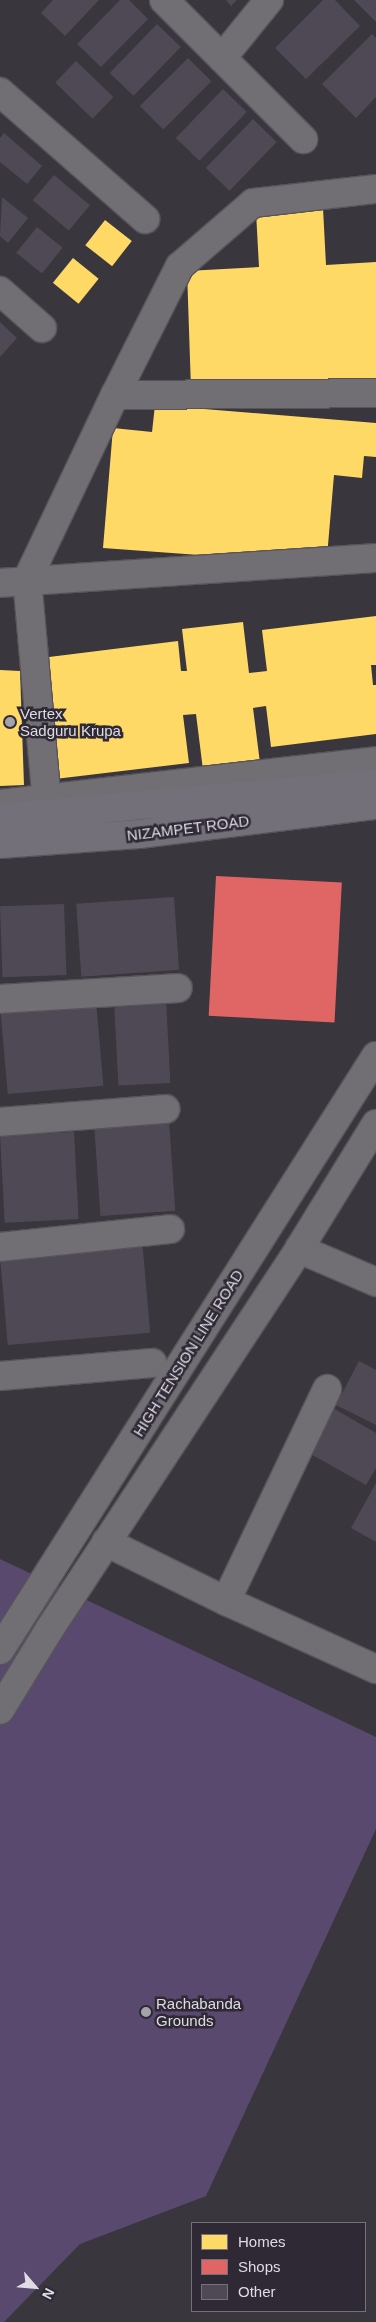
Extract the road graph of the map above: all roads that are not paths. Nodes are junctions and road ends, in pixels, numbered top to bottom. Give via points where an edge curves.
1 (164, 0) edge
2 (269, 0) edge
3 (222, 58) junction
4 (0, 92) edge
5 (303, 139) dead end
6 (376, 189) edge
7 (145, 218) dead end
8 (0, 291) edge
9 (42, 328) dead end
10 (376, 393) edge
11 (115, 395) junction
12 (376, 558) edge
13 (28, 580) junction
14 (0, 583) edge
15 (376, 761) edge
16 (376, 784) edge
17 (0, 804) edge
18 (376, 805) edge
19 (47, 807) junction
20 (0, 818) edge
21 (0, 844) edge
22 (178, 988) dead end
23 (0, 999) edge
24 (376, 1056) edge
25 (346, 1103) junction
26 (165, 1109) dead end
27 (0, 1122) edge
28 (376, 1123) edge
29 (170, 1229) dead end
30 (0, 1247) edge
31 (299, 1249) junction
32 (376, 1282) edge
33 (152, 1364) dead end
34 (0, 1376) edge
35 (326, 1389) dead end
36 (106, 1542) junction
37 (226, 1601) junction
38 (0, 1650) edge
39 (376, 1668) edge
40 (0, 1710) edge

1 - 3 street
2 - 3 street
3 - 5 street
4 - 7 street
6 - 11 street via 253,203 180,266
8 - 9 street
10 - 11 street
11 - 13 street
12 - 13 street
13 - 14 street
13 - 19 street
15 - 19 street
16 - 19 main road, NIZAMPET ROAD
17 - 19 street
18 - 21 main road, NIZAMPET ROAD via 139,834
19 - 20 main road, NIZAMPET ROAD
22 - 23 street
24 - 25 street, HIGH TENSION LINE ROAD
25 - 28 street
25 - 38 street, HIGH TENSION LINE ROAD
26 - 27 street
28 - 31 street
29 - 30 street
31 - 32 street
31 - 36 street
33 - 34 street
35 - 37 street
36 - 37 street
36 - 40 street
37 - 39 street

